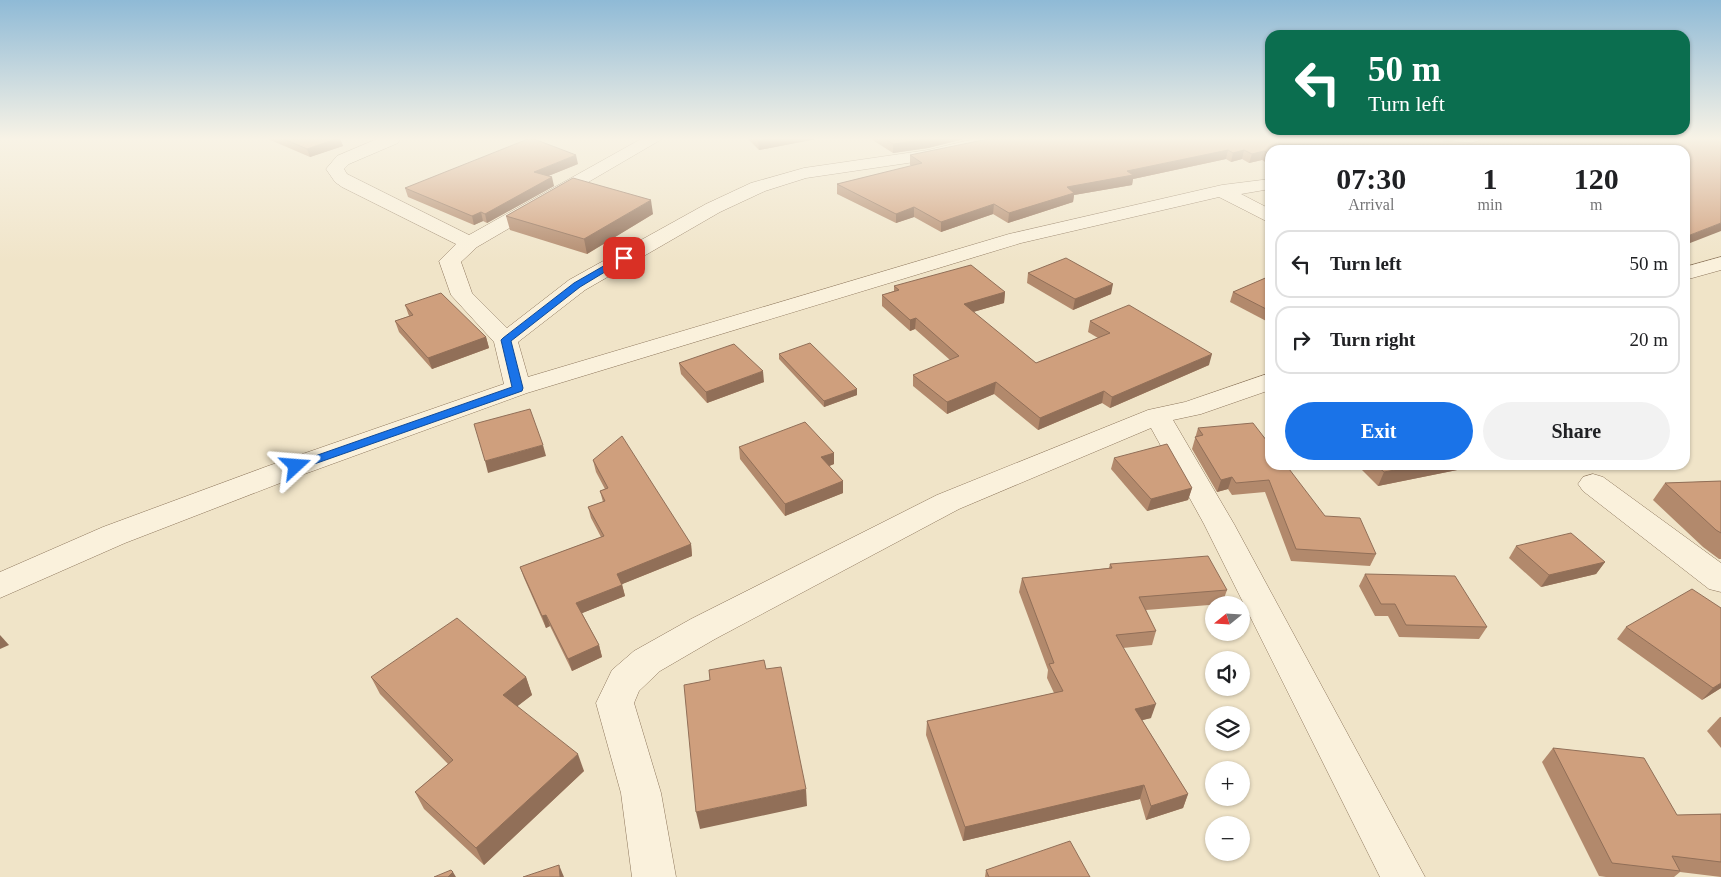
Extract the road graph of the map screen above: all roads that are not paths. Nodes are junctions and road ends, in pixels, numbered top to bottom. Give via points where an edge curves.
1 (343, 180) edge
2 (580, 180) edge
3 (783, 180) edge
4 (1265, 185) edge
5 (1222, 191) junction
6 (1265, 214) edge
7 (470, 244) junction
8 (1721, 263) edge
9 (1690, 272) edge
10 (506, 340) junction
11 (1265, 383) edge
12 (518, 388) junction
13 (1157, 416) junction
14 (1593, 484) dead end
15 (1721, 580) edge
16 (0, 586) edge
17 (654, 877) edge
18 (1403, 877) edge

1 - 7 street
2 - 7 street
3 - 10 street via 712,208 577,285
4 - 5 street
5 - 6 street
5 - 12 street via 1016,238
7 - 10 street via 450,261 452,272 462,295
8 - 9 street
10 - 12 street
11 - 13 street via 1192,408
12 - 16 street via 132,528
13 - 17 street via 948,502 703,629 647,661 625,681 615,703 641,793
13 - 18 street via 1219,524
14 - 15 street

